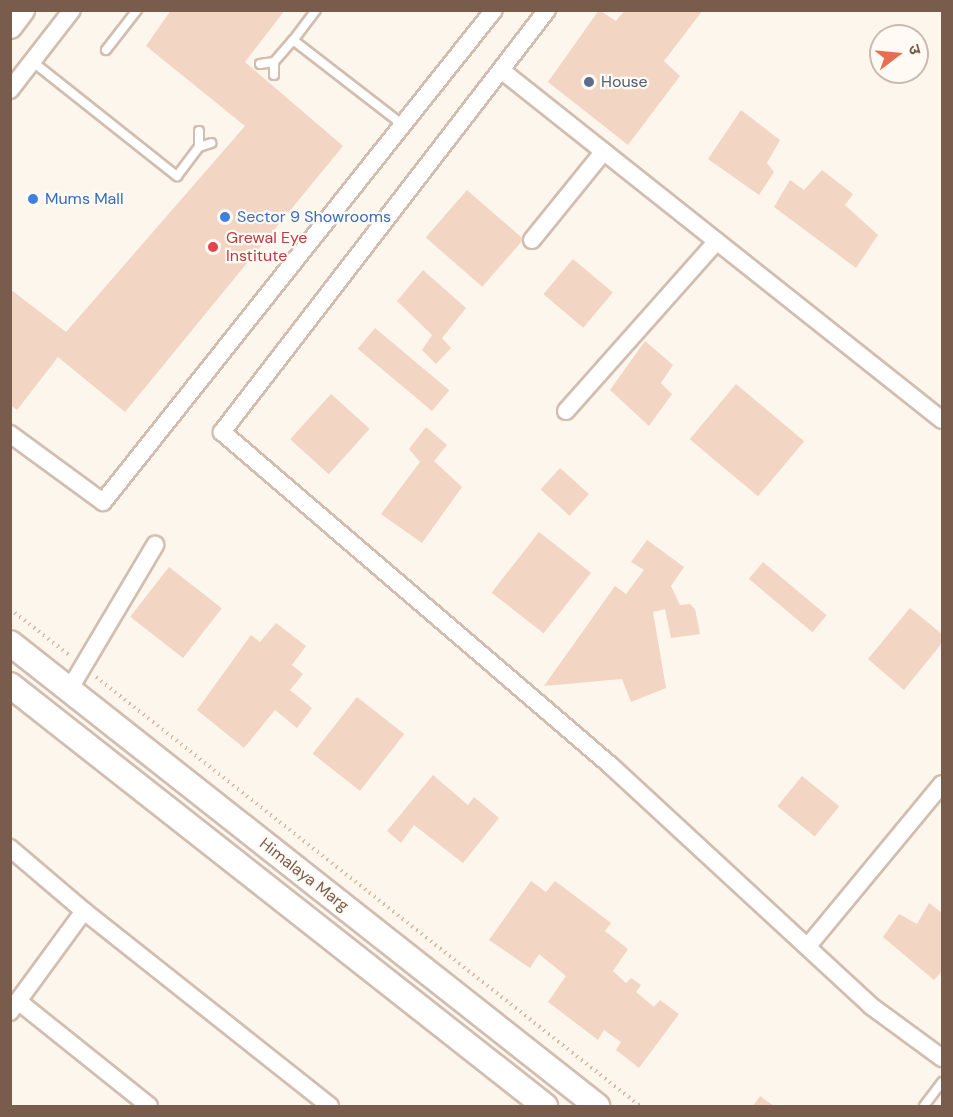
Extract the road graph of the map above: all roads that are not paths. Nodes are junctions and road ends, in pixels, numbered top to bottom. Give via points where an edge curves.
1 (22, 10) edge
2 (72, 10) edge
3 (137, 10) edge
4 (316, 10) edge
5 (494, 10) edge
6 (547, 10) edge
7 (10, 26) edge
8 (293, 40) junction
9 (106, 50) dead end
10 (33, 62) junction
11 (274, 62) junction
12 (260, 64) dead end
13 (501, 70) junction
14 (274, 75) dead end
15 (10, 90) edge
16 (403, 125) junction
17 (200, 131) dead end
18 (211, 143) dead end
19 (199, 147) junction
20 (604, 151) junction
21 (532, 240) dead end
22 (717, 241) junction
23 (566, 411) dead end
24 (942, 420) edge
25 (10, 434) edge
26 (155, 544) dead end
27 (10, 644) edge
28 (10, 685) edge
29 (69, 690) junction
30 (942, 784) edge
31 (10, 848) edge
32 (84, 911) junction
33 (808, 946) junction
34 (14, 1006) edge
35 (942, 1058) edge
36 (942, 1082) edge
37 (149, 1107) edge
38 (330, 1107) edge
39 (545, 1107) edge
40 (597, 1107) edge
41 (924, 1107) edge

1 - 7 main road
2 - 10 street
3 - 9 lane
4 - 8 lane
5 - 16 street
6 - 13 street
8 - 11 lane
8 - 16 lane
10 - 15 street
10 - 19 lane via 177,176
11 - 12 lane
11 - 14 lane
13 - 20 street
13 - 33 street via 222,432 609,764
16 - 25 street via 103,502
17 - 19 lane
18 - 19 lane
20 - 21 street
20 - 22 street
22 - 23 street
22 - 24 street
26 - 29 street
27 - 29 main road, Himalaya Marg
28 - 39 main road, Himalaya Marg
29 - 40 main road, Himalaya Marg
30 - 33 street
31 - 32 street
32 - 34 street
32 - 38 street
33 - 35 street via 871,1006
34 - 37 street
36 - 41 lane

